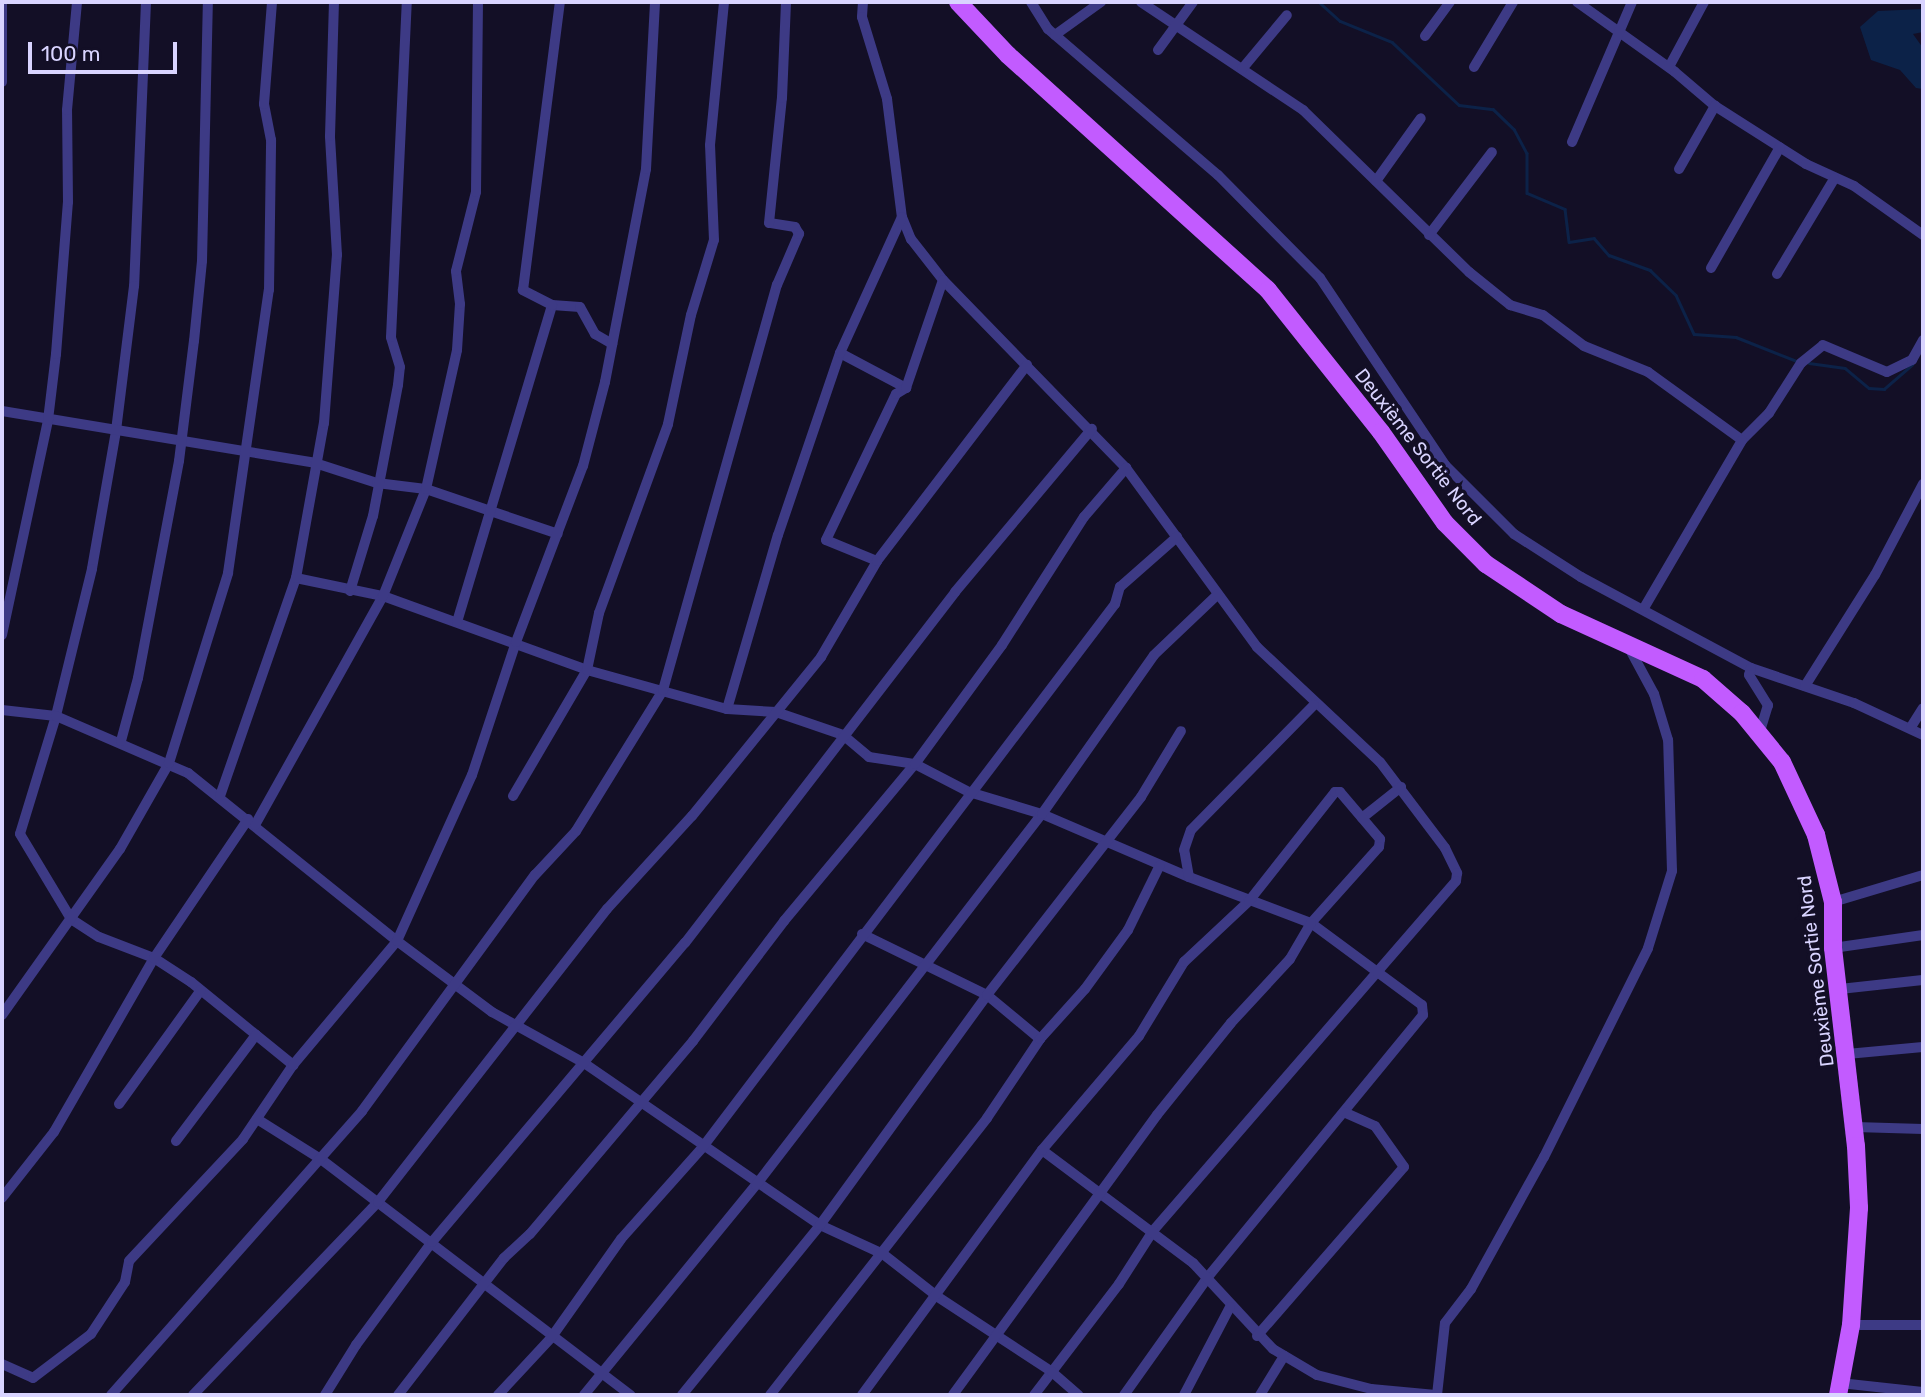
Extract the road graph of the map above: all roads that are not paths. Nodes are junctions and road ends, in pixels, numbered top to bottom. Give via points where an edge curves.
1 (2, 2) edge
2 (77, 2) edge
3 (146, 2) edge
4 (208, 2) edge
5 (272, 2) edge
6 (334, 2) edge
7 (407, 2) edge
8 (478, 2) edge
9 (560, 2) edge
10 (655, 2) edge
11 (724, 2) edge
12 (786, 2) edge
13 (863, 2) edge
14 (958, 2) edge
15 (1031, 2) edge
16 (1101, 2) edge
17 (1140, 2) edge
18 (1193, 2) edge
19 (1450, 2) edge
20 (1513, 2) edge
21 (1577, 2) edge
22 (1632, 2) edge
23 (1704, 2) edge
24 (1287, 15) dead end
25 (1176, 24) junction
26 (1619, 30) junction
27 (1055, 35) junction
28 (1425, 36) dead end
29 (1158, 50) dead end
30 (1474, 67) dead end
31 (1669, 67) junction
32 (1242, 69) junction
33 (2, 82) edge
34 (1715, 106) junction
35 (1421, 118) dead end
36 (1572, 142) dead end
37 (1780, 148) junction
38 (1492, 152) dead end
39 (1679, 169) dead end
40 (1834, 178) junction
41 (1376, 181) junction
42 (902, 217) junction
43 (1429, 235) junction
44 (1923, 235) edge
45 (1711, 268) dead end
46 (1777, 274) dead end
47 (943, 280) junction
48 (552, 305) junction
49 (1923, 340) edge
50 (612, 344) junction
51 (840, 353) junction
52 (1027, 365) junction
53 (905, 388) junction
54 (2, 411) edge
55 (48, 419) junction
56 (1092, 429) junction
57 (116, 431) junction
58 (1742, 440) junction
59 (182, 443) junction
60 (246, 452) junction
61 (315, 463) junction
62 (1126, 468) junction
63 (377, 482) junction
64 (1923, 484) edge
65 (426, 489) junction
66 (492, 511) junction
67 (558, 534) junction
68 (1177, 537) junction
69 (877, 561) junction
70 (296, 578) junction
71 (350, 591) junction
72 (1217, 594) junction
73 (383, 596) junction
74 (1644, 608) junction
75 (457, 622) junction
76 (2, 635) edge
77 (516, 642) junction
78 (1626, 642) junction
79 (1751, 668) junction
80 (587, 670) junction
81 (1805, 686) junction
82 (663, 690) junction
83 (1314, 705) junction
84 (1923, 708) edge
85 (727, 709) junction
86 (2, 710) edge
87 (776, 712) junction
88 (56, 716) junction
89 (1911, 727) junction
90 (1181, 731) dead end
91 (1760, 732) junction
92 (842, 734) junction
93 (1923, 734) edge
94 (121, 741) junction
95 (169, 763) junction
96 (915, 764) junction
97 (1401, 787) junction
98 (969, 792) junction
99 (220, 796) junction
100 (513, 796) dead end
101 (1042, 814) junction
102 (1362, 818) junction
103 (252, 822) junction
104 (1105, 843) junction
105 (1160, 865) junction
106 (1923, 875) edge
107 (1189, 877) junction
108 (1249, 901) junction
109 (1833, 902) junction
110 (71, 919) junction
111 (1311, 923) junction
112 (862, 934) junction
113 (1923, 935) edge
114 (397, 942) junction
115 (1833, 948) junction
116 (154, 958) junction
117 (927, 963) junction
118 (1376, 973) junction
119 (1923, 980) edge
120 (456, 986) junction
121 (1840, 989) junction
122 (201, 990) junction
123 (987, 995) junction
124 (2, 1015) edge
125 (514, 1026) junction
126 (256, 1035) junction
127 (1040, 1039) junction
128 (1923, 1047) edge
129 (1847, 1054) junction
130 (584, 1063) junction
131 (293, 1065) junction
132 (640, 1103) junction
133 (119, 1104) dead end
134 (1344, 1112) junction
135 (257, 1119) junction
136 (1855, 1127) junction
137 (1923, 1129) edge
138 (176, 1141) dead end
139 (702, 1148) junction
140 (1042, 1150) junction
141 (322, 1160) junction
142 (756, 1185) junction
143 (1101, 1196) junction
144 (2, 1198) edge
145 (378, 1202) junction
146 (820, 1225) junction
147 (1153, 1231) junction
148 (432, 1242) junction
149 (883, 1254) junction
150 (1208, 1277) junction
151 (484, 1287) junction
152 (938, 1297) junction
153 (1230, 1307) junction
154 (1851, 1325) junction
155 (1923, 1325) edge
156 (999, 1334) junction
157 (1257, 1336) junction
158 (551, 1338) junction
159 (1284, 1356) junction
160 (2, 1364) edge
161 (602, 1371) junction
162 (1052, 1372) junction
163 (1839, 1389) edge
164 (1366, 1392) edge
165 (1888, 1392) edge
166 (1923, 1392) edge
167 (200, 1393) edge
168 (111, 1395) edge
169 (326, 1395) edge
170 (398, 1395) edge
171 (498, 1395) edge
172 (584, 1395) edge
173 (631, 1395) edge
174 (682, 1395) edge
175 (770, 1395) edge
176 (862, 1395) edge
177 (953, 1395) edge
178 (1034, 1395) edge
179 (1078, 1395) edge
180 (1124, 1395) edge
181 (1185, 1395) edge
182 (1260, 1395) edge
183 (1437, 1395) edge

1 - 33 street
2 - 55 street via 67,110 68,202
3 - 57 street via 134,286
4 - 59 street via 202,261
5 - 60 street via 264,104 271,140 272,247 256,401
6 - 61 street via 330,136 337,255 324,423
7 - 63 street via 391,337 400,367
8 - 65 street via 476,192 456,271 460,304 457,350
9 - 48 street via 523,290
10 - 50 street via 646,169
11 - 80 street via 710,145 713,240 668,424 599,614
12 - 82 street via 769,223 795,227 799,234 777,285
13 - 42 street via 862,17 887,99
14 - 78 main road, Deuxième Sortie Nord via 1008,55 1268,290 1381,432 1446,523 1486,564 1552,609
15 - 27 street
16 - 27 street
17 - 25 street
18 - 25 street
19 - 28 street
20 - 30 street
21 - 26 street
22 - 26 street
23 - 31 street
24 - 32 street
25 - 29 street
25 - 32 street
26 - 31 street
26 - 36 street
27 - 74 street via 1218,175 1320,278 1445,465 1472,492 1533,549
31 - 34 street
32 - 41 street via 1303,110
34 - 37 street
34 - 39 street
35 - 41 street
37 - 40 street
37 - 45 street
38 - 43 street
40 - 44 street via 1854,186
40 - 46 street
41 - 43 street
42 - 47 street via 911,239
42 - 51 street
43 - 58 street via 1510,305 1542,315 1584,346 1648,372
47 - 52 street
47 - 53 street
48 - 50 street via 580,307 596,334
48 - 66 street
49 - 58 street via 1912,360 1887,372 1823,345 1801,363 1769,413
50 - 67 street via 583,466
51 - 53 street
51 - 85 street via 778,535
52 - 56 street
52 - 69 street
53 - 69 street via 896,394 827,540
54 - 55 street
55 - 57 street
55 - 76 street
56 - 62 street
56 - 92 street via 1009,524
57 - 59 street
57 - 88 street via 92,569
58 - 74 street
59 - 60 street
59 - 94 street via 138,678
60 - 61 street
60 - 95 street via 228,573
61 - 63 street
61 - 70 street
62 - 68 street
62 - 96 street via 1084,517 1002,645
63 - 65 street
63 - 71 street via 373,516
64 - 81 street via 1875,575
65 - 66 street
65 - 73 street
66 - 67 street
66 - 75 street
67 - 77 street
68 - 72 street
68 - 98 street via 1120,587 1115,604
69 - 87 street via 821,657
70 - 71 street
70 - 99 street
71 - 73 street
72 - 83 street via 1257,647
72 - 101 street via 1154,655
73 - 75 street
73 - 103 street
74 - 79 street
75 - 77 street
77 - 80 street
77 - 114 street via 472,775
78 - 91 main road, Deuxième Sortie Nord via 1703,679
78 - 183 street via 1654,694 1668,740 1672,871 1648,948 1544,1157 1471,1289 1445,1323
79 - 81 street
79 - 91 street via 1749,675 1768,705
80 - 82 street
80 - 100 street
81 - 89 street
82 - 85 street
82 - 120 street via 599,798 536,875
83 - 97 street via 1374,755
83 - 107 street via 1191,830 1184,850
84 - 89 street
85 - 87 street
86 - 88 street
87 - 92 street
87 - 125 street via 692,816 607,909
88 - 94 street
88 - 110 street via 19,826 22,839
89 - 93 street
90 - 104 street via 1141,797
91 - 109 main road, Deuxième Sortie Nord via 1806,809
92 - 96 street via 869,757
92 - 130 street via 693,934
94 - 95 street
95 - 99 street
95 - 110 street via 120,849
96 - 98 street
96 - 132 street
97 - 102 street
97 - 118 street via 1445,848 1458,877
98 - 101 street
98 - 112 street
99 - 103 street
101 - 104 street
101 - 117 street
102 - 108 street via 1335,792
102 - 111 street via 1380,839 1379,847
103 - 114 street
103 - 116 street
104 - 105 street
104 - 123 street
105 - 107 street
105 - 127 street via 1128,930 1085,989
106 - 109 street
107 - 108 street
108 - 111 street
108 - 140 street via 1184,962 1139,1036
109 - 115 main road, Deuxième Sortie Nord
110 - 116 street via 99,937
110 - 124 street
111 - 118 street
111 - 143 street via 1290,959 1216,1041 1139,1138
112 - 117 street
112 - 139 street
113 - 115 street
114 - 120 street
114 - 131 street
115 - 121 main road, Deuxième Sortie Nord
116 - 122 street
116 - 144 street via 54,1132
117 - 123 street
117 - 142 street
118 - 134 street via 1422,1005 1423,1015
118 - 147 street
119 - 121 street
120 - 125 street
120 - 141 street
121 - 129 main road, Deuxième Sortie Nord
122 - 126 street
122 - 133 street
123 - 127 street
123 - 146 street
125 - 130 street
125 - 145 street
126 - 131 street
126 - 138 street
127 - 149 street via 987,1118
128 - 129 street
129 - 136 main road, Deuxième Sortie Nord
130 - 132 street
130 - 148 street
131 - 135 street
132 - 139 street
132 - 151 street
134 - 150 street
134 - 157 street via 1375,1126 1404,1167
135 - 141 street
135 - 160 street via 129,1261 125,1282 91,1334 33,1378
136 - 137 street
136 - 154 main road, Deuxième Sortie Nord via 1858,1208
139 - 142 street
139 - 158 street via 621,1239
140 - 143 street
140 - 152 street
141 - 145 street
141 - 168 street via 188,1303
142 - 146 street
142 - 161 street
143 - 147 street
143 - 156 street via 1046,1264
145 - 148 street
145 - 167 street
146 - 149 street
146 - 174 street
147 - 150 street
147 - 162 street
148 - 151 street
148 - 169 street via 356,1345
149 - 152 street
149 - 175 street
150 - 153 street
150 - 180 street
151 - 158 street
151 - 170 street
152 - 156 street
152 - 176 street
153 - 157 street
153 - 181 street
154 - 155 street
154 - 163 main road, Deuxième Sortie Nord
156 - 162 street
156 - 177 street
157 - 159 street
158 - 161 street
158 - 171 street
159 - 164 street via 1317,1376
159 - 182 street
161 - 172 street
161 - 173 street
162 - 178 street
162 - 179 street
163 - 165 street
164 - 183 street
165 - 166 street

